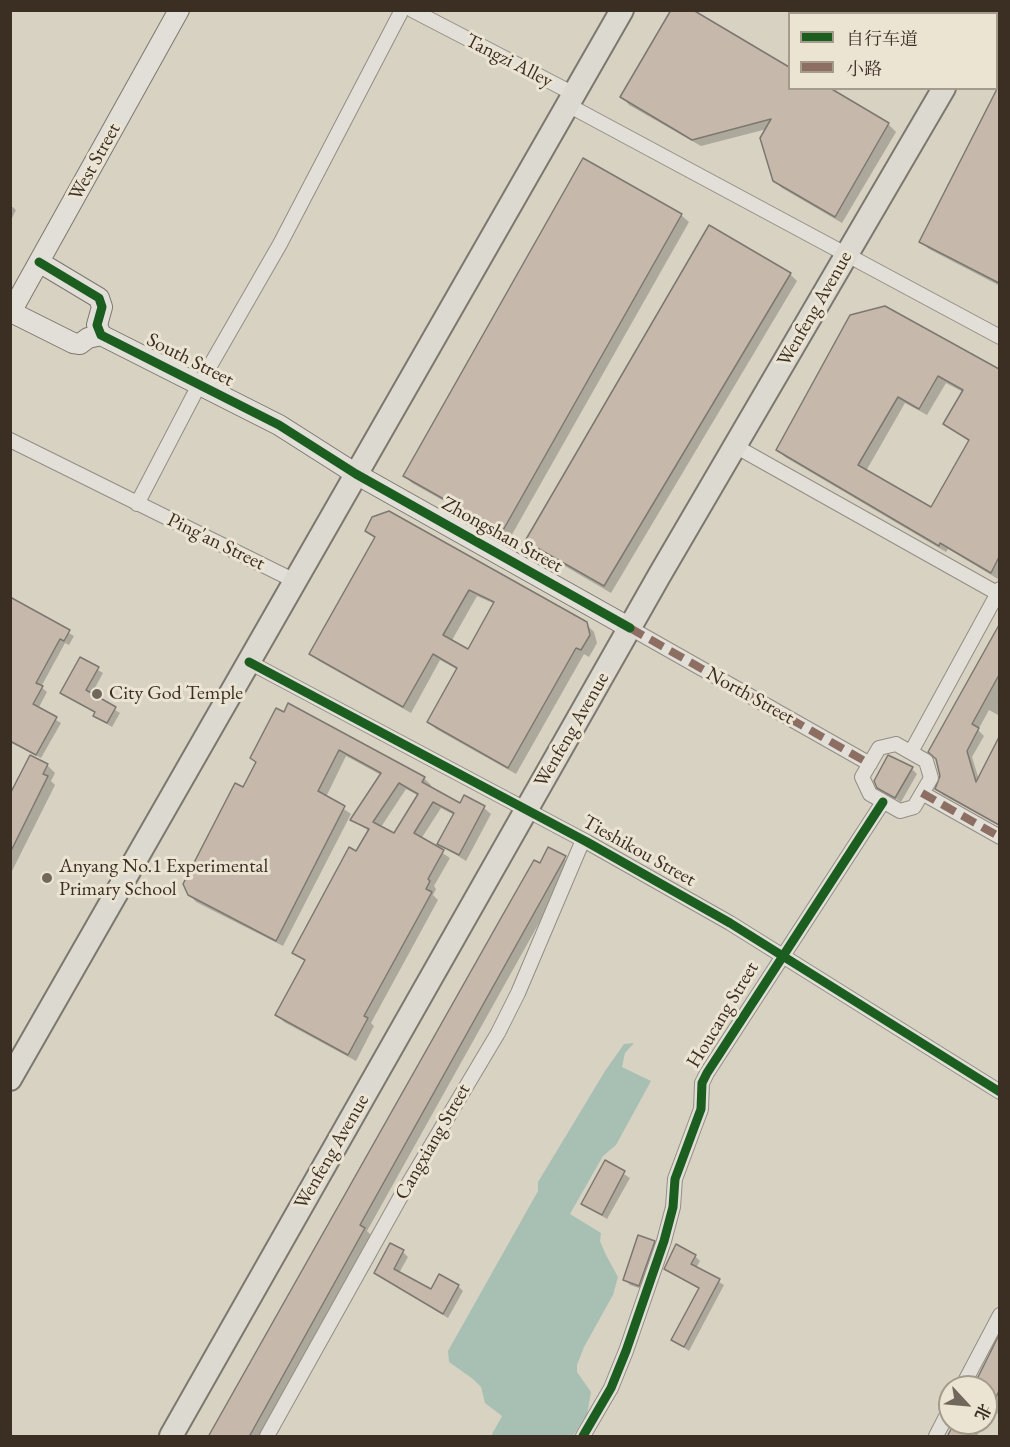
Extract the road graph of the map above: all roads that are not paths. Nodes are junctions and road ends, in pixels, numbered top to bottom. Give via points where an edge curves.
1 (179, 10) edge
2 (402, 10) edge
3 (412, 10) edge
4 (622, 10) edge
5 (943, 90) edge
6 (571, 100) junction
7 (846, 256) junction
8 (39, 262) junction
9 (16, 292) edge
10 (11, 313) edge
11 (101, 335) junction
12 (999, 337) edge
13 (199, 385) junction
14 (10, 440) edge
15 (735, 446) junction
16 (356, 474) junction
17 (137, 504) junction
18 (295, 581) junction
19 (998, 591) edge
20 (630, 628) junction
21 (249, 662) junction
22 (911, 752) junction
23 (870, 764) junction
24 (922, 793) junction
25 (884, 802) junction
26 (527, 810) junction
27 (999, 837) edge
28 (583, 840) junction
29 (781, 955) junction
30 (13, 1070) edge
31 (999, 1092) edge
32 (999, 1315) edge
33 (968, 1375) edge
34 (171, 1437) edge
35 (267, 1437) edge
36 (584, 1437) edge

1 - 8 street, West Street
2 - 13 street via 280,244
3 - 6 street, Tangzi Alley
4 - 6 main road
5 - 7 main road, Wenfeng Avenue
6 - 7 street, Tangzi Alley
6 - 16 main road
7 - 12 street, Tangzi Alley
7 - 15 main road, Wenfeng Avenue
8 - 9 street, West Street
8 - 11 street via 99,298 102,307 97,325
9 - 10 street, West Street
10 - 11 street via 80,344
11 - 13 street, South Street
13 - 16 street, South Street via 279,425
13 - 17 street
14 - 17 street, Ping'an Street
15 - 19 street
15 - 20 main road, Wenfeng Avenue
16 - 18 main road
16 - 20 street, Zhongshan Street
17 - 18 street, Ping'an Street
18 - 21 main road
19 - 22 street
20 - 23 street, North Street
20 - 26 main road, Wenfeng Avenue
21 - 26 street, Tieshikou Street
21 - 30 main road
22 - 23 street via 896,744 879,748
22 - 24 street via 926,760 931,778
23 - 25 street via 862,777 870,794
24 - 25 street via 914,807 900,811
24 - 27 street
25 - 29 street, Houcang Street
26 - 28 street, Tieshikou Street
26 - 34 main road, Wenfeng Avenue
28 - 29 street, Tieshikou Street
28 - 35 street, Cangxiang Street via 498,1033 401,1196
29 - 31 street, Tieshikou Street
29 - 36 street, Houcang Street via 702,1083 701,1109 679,1163 664,1241 627,1351
32 - 33 street

